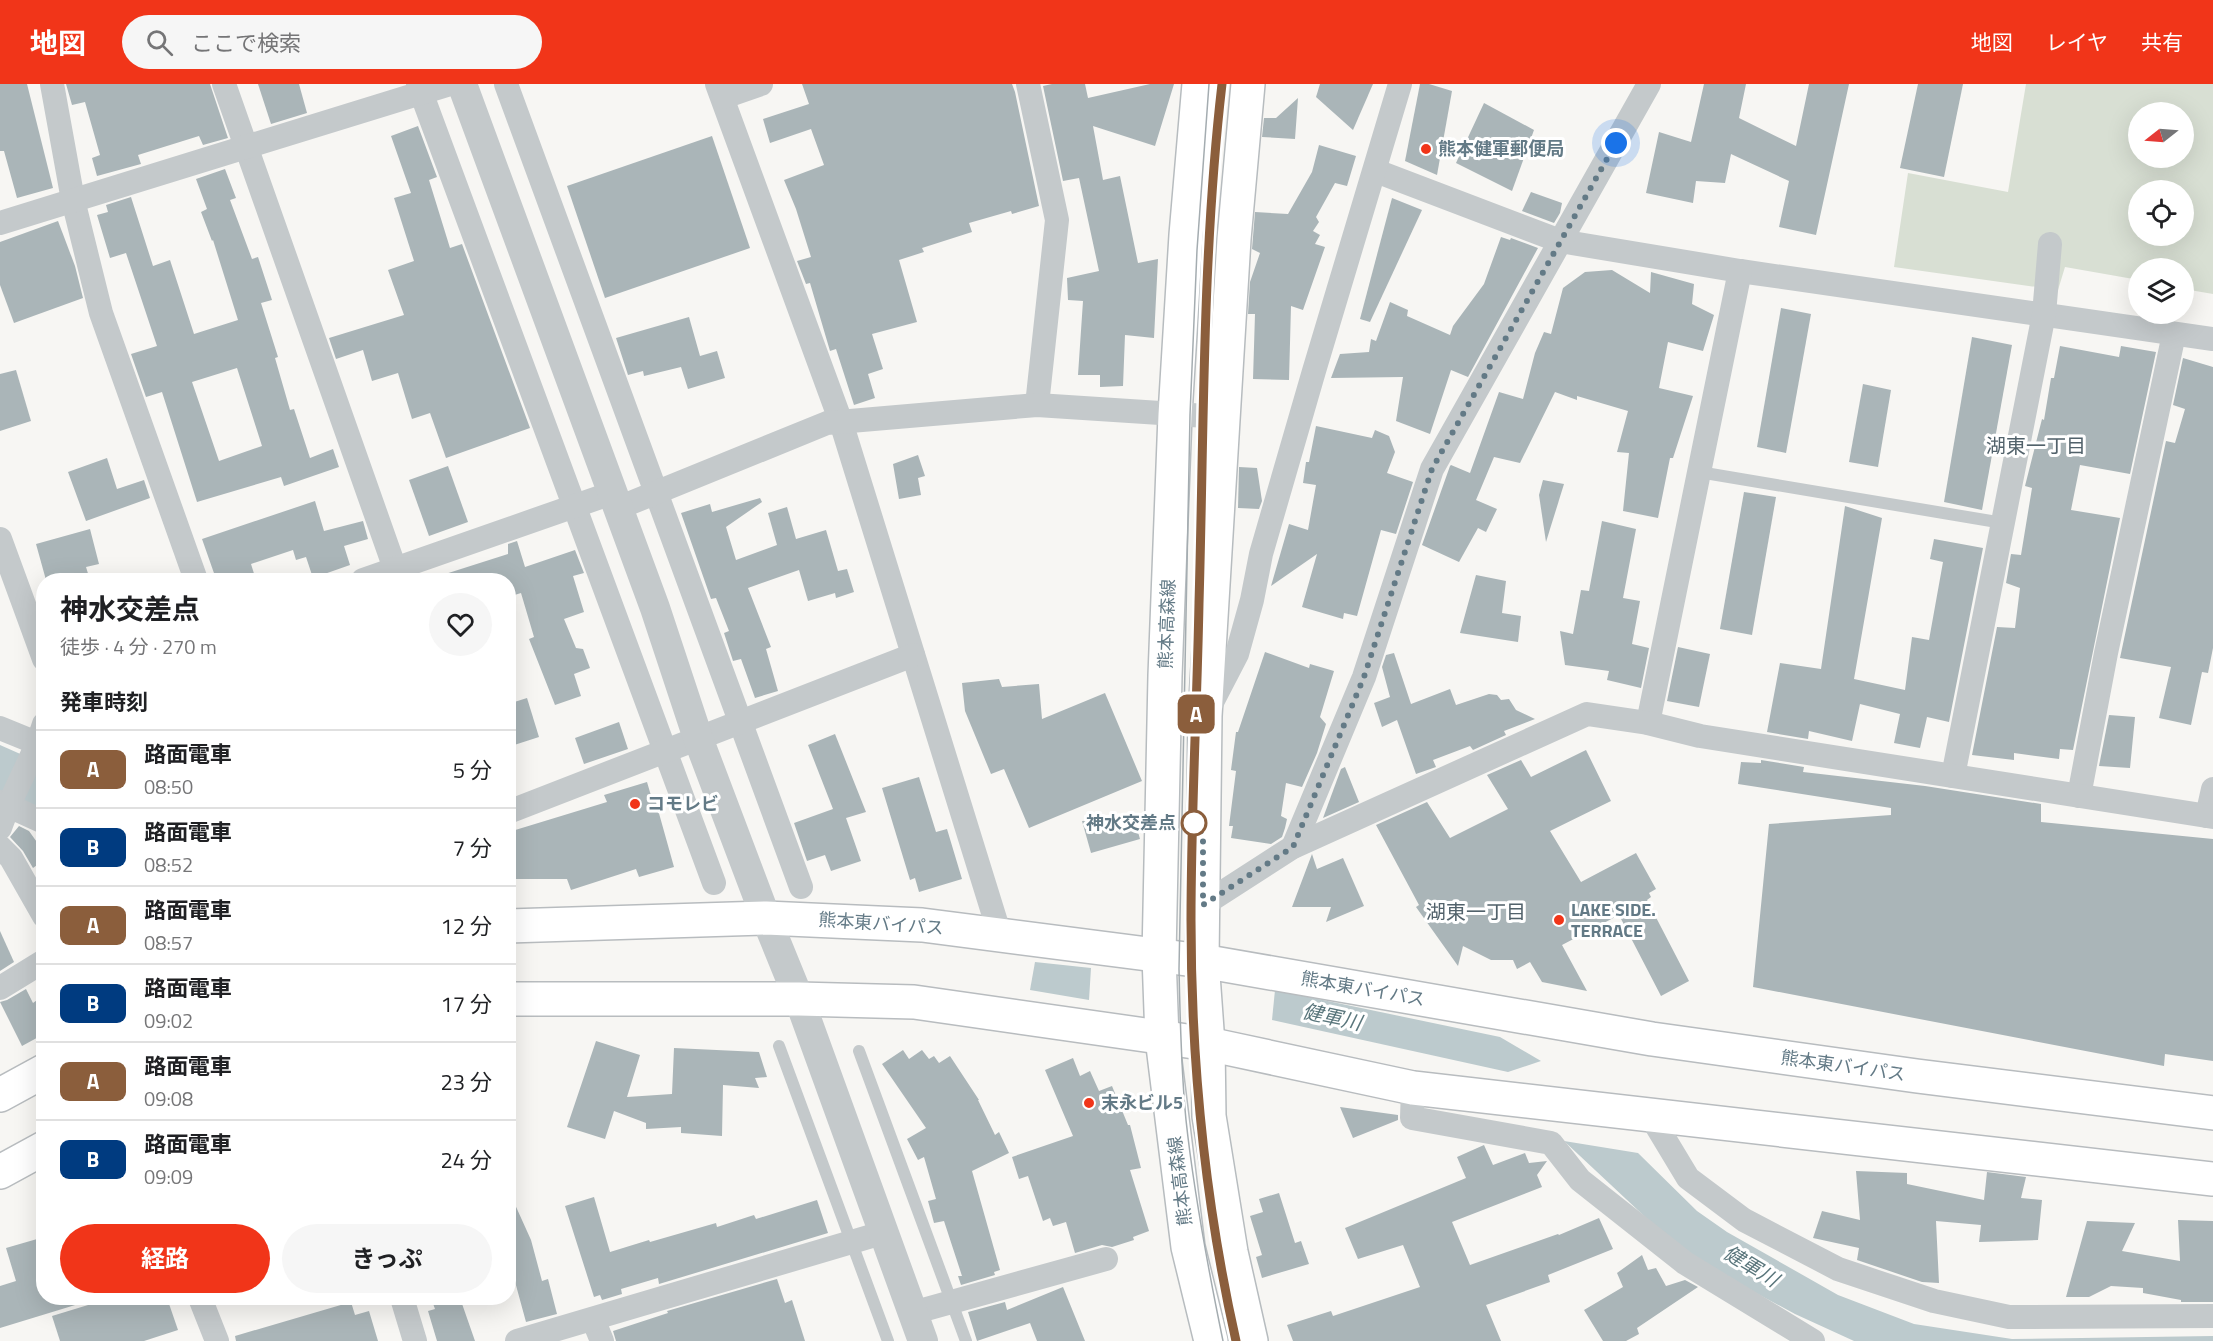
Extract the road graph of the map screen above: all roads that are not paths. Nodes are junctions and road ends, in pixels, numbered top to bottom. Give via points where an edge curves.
1 (52, 84) edge
2 (224, 84) edge
3 (450, 84) edge
4 (462, 84) edge
5 (506, 84) edge
6 (761, 84) edge
7 (1028, 84) edge
8 (1199, 84) edge
9 (1248, 84) edge
10 (1400, 84) edge
11 (1649, 84) edge
12 (420, 88) edge
13 (720, 91) edge
14 (246, 147) junction
15 (1376, 171) junction
16 (73, 200) junction
17 (0, 223) edge
18 (1560, 241) junction
19 (2050, 244) dead end
20 (1740, 271) junction
21 (2044, 314) junction
22 (2174, 333) junction
23 (2213, 339) edge
24 (1037, 405) junction
25 (1175, 415) junction
26 (1222, 417) junction
27 (841, 422) junction
28 (1699, 472) junction
29 (657, 492) junction
30 (615, 500) junction
31 (573, 505) junction
32 (2003, 523) junction
33 (0, 539) edge
34 (194, 573) edge
35 (396, 573) edge
36 (402, 573) edge
37 (36, 637) edge
38 (913, 655) junction
39 (1205, 716) junction
40 (741, 722) junction
41 (1648, 723) junction
42 (0, 728) edge
43 (36, 737) edge
44 (698, 738) junction
45 (36, 749) edge
46 (664, 752) junction
47 (1953, 776) junction
48 (2213, 789) edge
49 (2079, 796) junction
50 (8, 800) edge
51 (516, 809) edge
52 (36, 817) edge
53 (2210, 817) edge
54 (0, 828) edge
55 (0, 847) edge
56 (1293, 847) junction
57 (714, 883) dead end
58 (801, 887) dead end
59 (36, 902) edge
60 (1203, 905) junction
61 (766, 918) junction
62 (516, 926) edge
63 (1000, 935) junction
64 (1159, 956) junction
65 (1202, 961) junction
66 (36, 966) edge
67 (0, 988) edge
68 (516, 999) edge
69 (799, 999) junction
70 (1162, 1038) junction
71 (1208, 1044) junction
72 (779, 1046) dead end
73 (859, 1051) dead end
74 (36, 1075) edge
75 (1413, 1088) junction
76 (0, 1095) edge
77 (2213, 1113) edge
78 (1650, 1115) junction
79 (36, 1152) edge
80 (0, 1172) edge
81 (2213, 1179) edge
82 (882, 1233) junction
83 (851, 1242) junction
84 (1106, 1259) dead end
85 (951, 1301) junction
86 (203, 1305) edge
87 (404, 1305) edge
88 (912, 1313) junction
89 (2213, 1316) edge
90 (593, 1318) junction
91 (217, 1341) edge
92 (415, 1341) edge
93 (517, 1341) edge
94 (602, 1341) edge
95 (888, 1341) edge
96 (923, 1341) edge
97 (966, 1341) edge
98 (1211, 1341) edge
99 (1251, 1341) edge
100 (1814, 1341) edge

1 - 16 street
2 - 14 street
3 - 12 street
4 - 30 street
5 - 29 street
6 - 13 street
7 - 24 street via 1057,220
8 - 25 main road, 熊本高森線
9 - 26 main road, 熊本高森線
10 - 15 street
11 - 18 street
12 - 14 street
12 - 31 street
13 - 27 street
14 - 16 street
14 - 35 street
15 - 18 street
15 - 39 street via 1261,554 1237,654
16 - 17 street
16 - 34 street via 101,314
18 - 20 street
18 - 56 street via 1432,469 1364,677
19 - 21 street
20 - 21 street
20 - 28 street
21 - 22 street
21 - 32 street
22 - 23 street
22 - 49 street
24 - 25 street
24 - 27 street
25 - 26 street
25 - 64 main road, 熊本高森線
26 - 39 main road, 熊本高森線
27 - 29 street via 827,423
27 - 38 street
28 - 32 lane
28 - 41 street
29 - 30 street
29 - 40 street
30 - 31 street
30 - 44 street
31 - 36 street
31 - 46 street
32 - 47 street
33 - 37 street
38 - 40 street
38 - 63 street
39 - 60 main road, 熊本高森線
40 - 44 street
40 - 58 street
41 - 47 street via 1700,736
41 - 56 street via 1587,714
42 - 43 street
44 - 46 street
44 - 61 street
45 - 50 street
46 - 51 street
46 - 57 street
47 - 49 street
48 - 53 street
49 - 53 street
50 - 52 street
50 - 54 street
55 - 59 street
56 - 60 street
60 - 65 main road, 熊本高森線
61 - 62 main road, 熊本東バイパス
61 - 63 main road, 熊本東バイパス via 922,925
61 - 69 street
63 - 64 main road, 熊本東バイパス
64 - 65 main road, 熊本東バイパス
64 - 70 main road, 熊本高森線
65 - 71 main road, 熊本高森線
65 - 77 main road, 熊本東バイパス via 1652,1039
66 - 67 street
68 - 69 main road
69 - 70 main road via 914,1002
69 - 82 street
70 - 71 main road
70 - 98 main road, 熊本高森線 via 1188,1247
71 - 75 main road
71 - 99 main road, 熊本高森線 via 1209,1116 1231,1252
72 - 83 lane
73 - 85 lane
74 - 76 main road
75 - 78 main road
75 - 100 street via 1412,1118 1551,1143 1580,1180 1685,1263
78 - 81 main road
78 - 89 street via 1688,1178 1744,1220 1838,1269 1934,1301 2009,1317
79 - 80 main road
82 - 83 street
82 - 88 street
83 - 90 street
83 - 95 lane
84 - 85 street
85 - 88 street
85 - 97 lane
86 - 91 street
87 - 92 street
88 - 96 street
90 - 93 street
90 - 94 street

